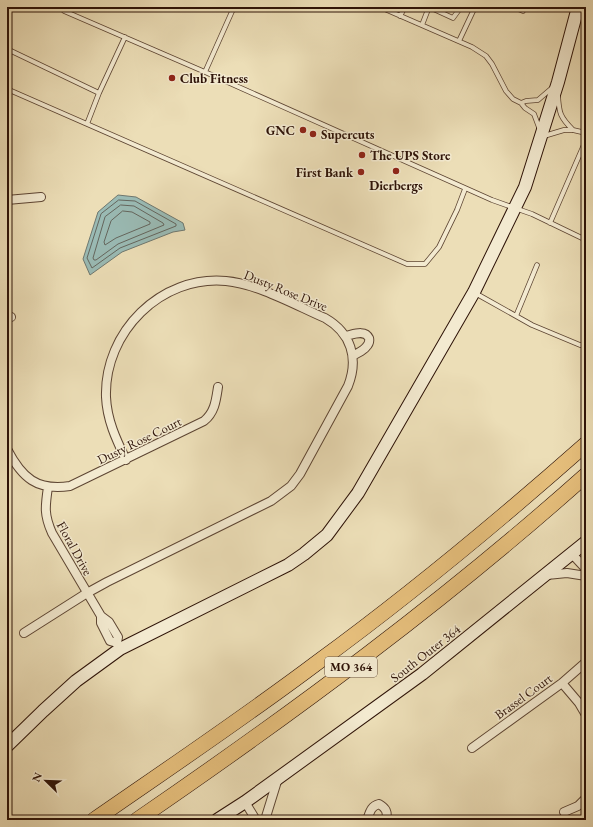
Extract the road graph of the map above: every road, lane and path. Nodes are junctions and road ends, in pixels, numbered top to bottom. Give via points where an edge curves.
1 (65, 7) edge
2 (234, 7) edge
3 (380, 7) edge
4 (405, 7) edge
5 (428, 7) edge
6 (461, 7) edge
7 (475, 7) edge
8 (513, 7) edge
9 (525, 7) edge
10 (578, 7) edge
11 (400, 16) junction
12 (422, 25) junction
13 (125, 37) junction
14 (459, 42) junction
15 (7, 50) edge
16 (205, 72) junction
17 (558, 82) junction
18 (7, 89) edge
19 (99, 93) junction
20 (521, 103) junction
21 (87, 124) junction
22 (573, 130) junction
23 (586, 133) edge
24 (542, 137) junction
25 (586, 140) edge
26 (465, 188) junction
27 (41, 196) dead end
28 (7, 200) edge
29 (515, 209) junction
30 (550, 223) junction
31 (586, 240) edge
32 (537, 265) dead end
33 (474, 292) junction
34 (516, 316) junction
35 (345, 336) junction
36 (586, 346) edge
37 (353, 356) junction
38 (218, 387) dead end
39 (586, 444) edge
40 (7, 449) edge
41 (126, 460) junction
42 (586, 475) edge
43 (48, 487) junction
44 (586, 542) edge
45 (572, 554) junction
46 (586, 569) edge
47 (546, 575) junction
48 (586, 576) edge
49 (87, 593) junction
50 (24, 634) dead end
51 (119, 646) junction
52 (586, 662) edge
53 (562, 683) junction
54 (586, 715) edge
55 (7, 746) edge
56 (472, 748) dead end
57 (278, 778) junction
58 (586, 798) edge
59 (245, 802) junction
60 (564, 812) dead end
61 (94, 820) edge
62 (137, 820) edge
63 (217, 820) edge
64 (256, 820) edge
65 (265, 820) edge
66 (368, 820) edge
67 (386, 820) edge

1 - 13 lane via 64,10
2 - 16 lane
3 - 11 lane
4 - 11 lane
5 - 6 lane via 453,18
5 - 12 lane
7 - 14 lane
8 - 9 lane via 523,11
10 - 17 main road
11 - 12 lane
12 - 14 lane
13 - 16 lane
13 - 19 lane
14 - 20 lane via 486,56 506,91
15 - 19 lane
16 - 26 lane
17 - 20 lane via 538,100
17 - 22 lane via 559,108 563,121
17 - 24 main road
18 - 21 lane
19 - 21 lane
20 - 24 lane via 534,114
21 - 26 lane via 407,264 425,264 439,247
22 - 23 lane
22 - 24 lane
24 - 29 main road
25 - 30 lane
26 - 29 lane
27 - 28 street
29 - 30 lane
29 - 33 main road
30 - 31 lane
32 - 34 lane
33 - 34 lane
33 - 51 main road via 358,493 327,535 288,564
34 - 36 lane
35 - 37 street, Dusty Rose Drive
35 - 37 street via 360,333 369,338 367,346
35 - 41 street, Dusty Rose Drive via 334,323 325,318 247,285 226,281 206,282 166,294 132,321 114,351 109,367 106,396 108,413 115,438
37 - 49 street, Dusty Rose Drive via 348,386 291,486 271,501
38 - 41 street, Dusty Rose Court via 215,406 204,421
39 - 61 highway, MO 364 via 477,537 366,626 297,678
40 - 43 street via 22,473 31,481
41 - 43 street, Dusty Rose Court via 70,486
42 - 62 highway, MO 364 via 495,554 389,638 325,687
43 - 49 street, Floral Drive via 46,520
44 - 45 main road, South Outer 364
45 - 46 street
45 - 47 main road, South Outer 364
47 - 48 street via 567,573
47 - 57 main road, South Outer 364 via 422,674
49 - 50 street, Dusty Rose Drive
49 - 51 street, Floral Drive via 101,616 101,623 110,641
51 - 55 main road via 76,681
52 - 53 street, Brassel Court
53 - 54 street
53 - 56 street, Brassel Court
57 - 59 main road, South Outer 364
57 - 65 street
58 - 60 street via 578,806
59 - 63 main road, South Outer 364
59 - 64 street
66 - 67 street via 371,808 379,804 385,808

